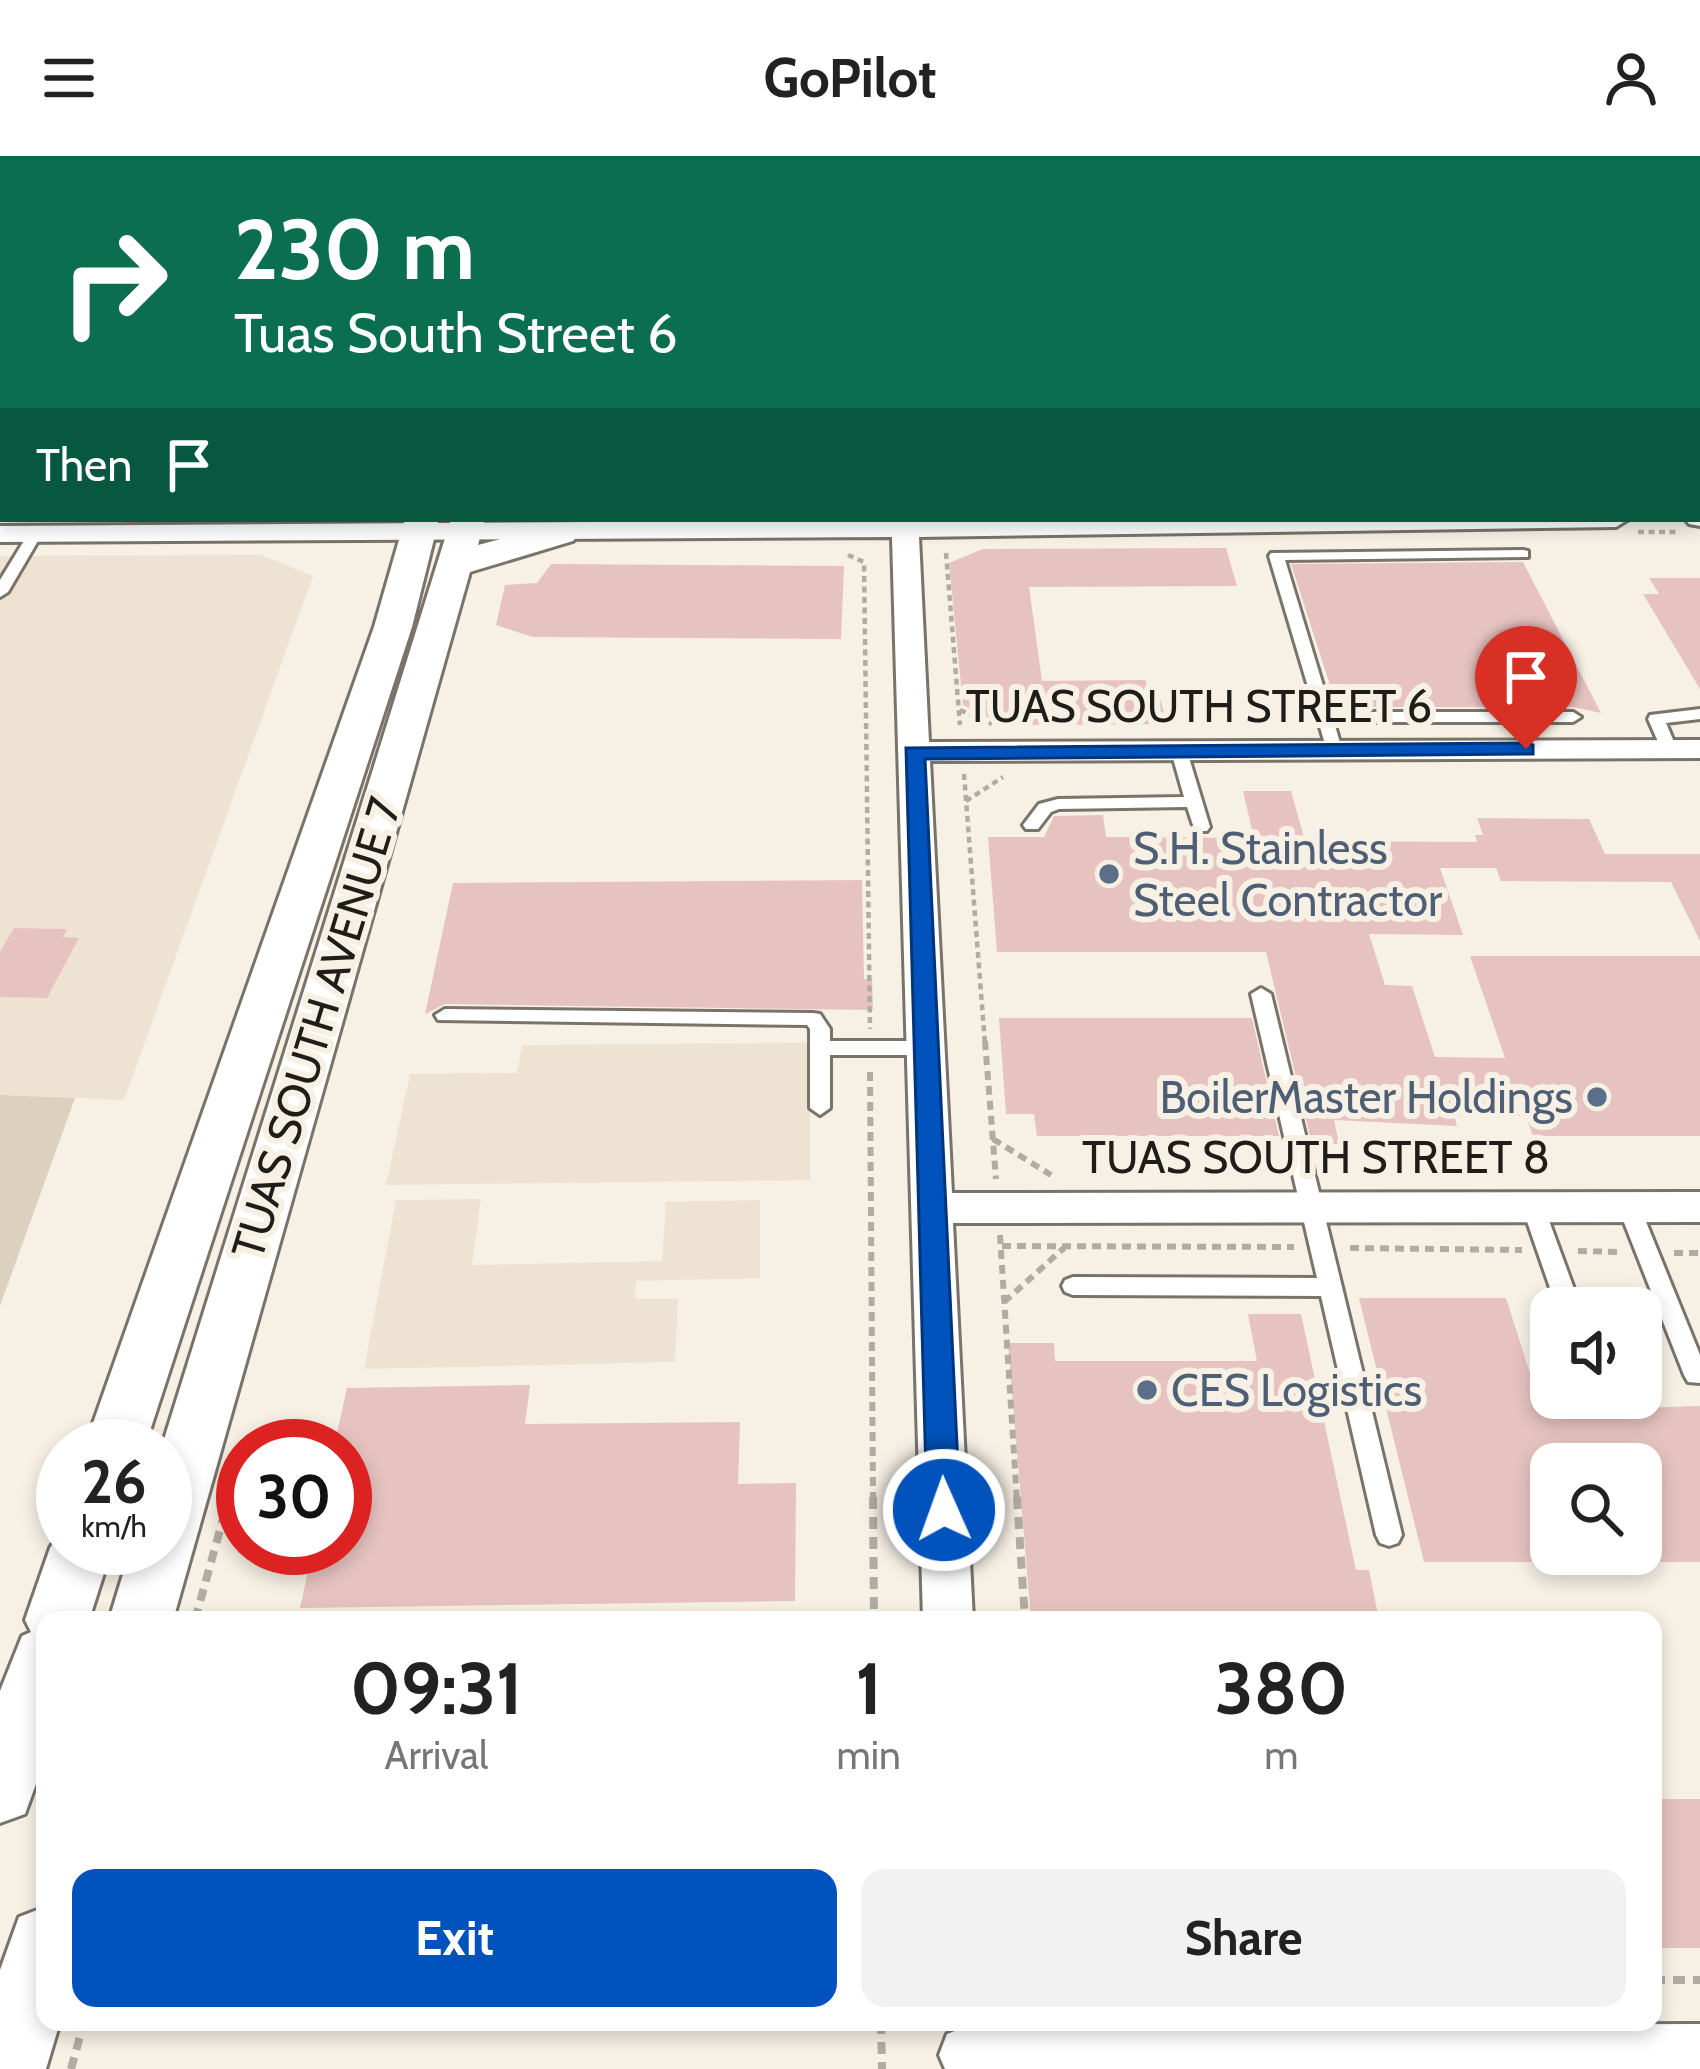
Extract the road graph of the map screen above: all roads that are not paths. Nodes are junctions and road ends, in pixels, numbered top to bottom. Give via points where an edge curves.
1 (1379, 522) edge
2 (322, 524) edge
3 (905, 528) junction
4 (279, 532) junction
5 (0, 534) edge
6 (35, 534) junction
7 (561, 534) joint
8 (439, 539) edge
9 (1523, 554) dead end
10 (0, 592) edge
11 (1700, 714) edge
12 (1324, 717) junction
13 (1573, 717) dead end
14 (1685, 749) edge
15 (1334, 750) junction
16 (1179, 751) junction
17 (914, 752) junction
18 (1194, 802) junction
19 (1032, 825) dead end
20 (1201, 826) dead end
21 (1261, 994) dead end
22 (445, 1015) dead end
23 (820, 1048) junction
24 (926, 1048) junction
25 (820, 1108) dead end
26 (1533, 1207) junction
27 (1629, 1207) junction
28 (1700, 1207) edge
29 (933, 1208) junction
30 (1312, 1209) junction
31 (1073, 1286) dead end
32 (1333, 1287) junction
33 (1562, 1287) edge
34 (1696, 1375) dead end
35 (125, 1419) edge
36 (192, 1440) edge
37 (1389, 1535) dead end
38 (72, 1575) edge
39 (154, 1575) edge
40 (60, 1611) edge
41 (144, 1611) edge
42 (948, 1611) edge
43 (36, 1683) edge
44 (0, 1791) edge
45 (36, 1974) edge
46 (968, 2049) edge
47 (1700, 2054) edge
48 (1618, 2061) edge
49 (8, 2069) edge

1 - 3 street
2 - 4 street
2 - 8 street
3 - 7 street
3 - 17 street
4 - 6 street
4 - 8 street
5 - 6 street
6 - 10 lane
7 - 8 street via 511,544
8 - 35 street, TUAS SOUTH AVENUE 7
8 - 36 street, TUAS SOUTH AVENUE 7
9 - 12 lane via 1276,556
11 - 14 lane via 1656,719
12 - 13 lane
12 - 15 lane
14 - 15 street, TUAS SOUTH STREET 6
15 - 16 street, TUAS SOUTH STREET 6
16 - 17 street, TUAS SOUTH STREET 6
16 - 18 lane
17 - 24 street
18 - 19 lane via 1058,804
18 - 20 lane
21 - 30 lane
22 - 23 lane via 801,1017 819,1024
23 - 24 lane
23 - 25 lane
24 - 29 street
26 - 27 street, TUAS SOUTH STREET 8
26 - 30 street, TUAS SOUTH STREET 8
26 - 33 lane
27 - 28 street, TUAS SOUTH STREET 8
27 - 34 lane
29 - 30 street, TUAS SOUTH STREET 8
29 - 42 street
30 - 32 lane
31 - 32 lane
32 - 37 lane
38 - 40 street
39 - 41 street
43 - 44 street
45 - 49 street
46 - 48 street
47 - 48 street

